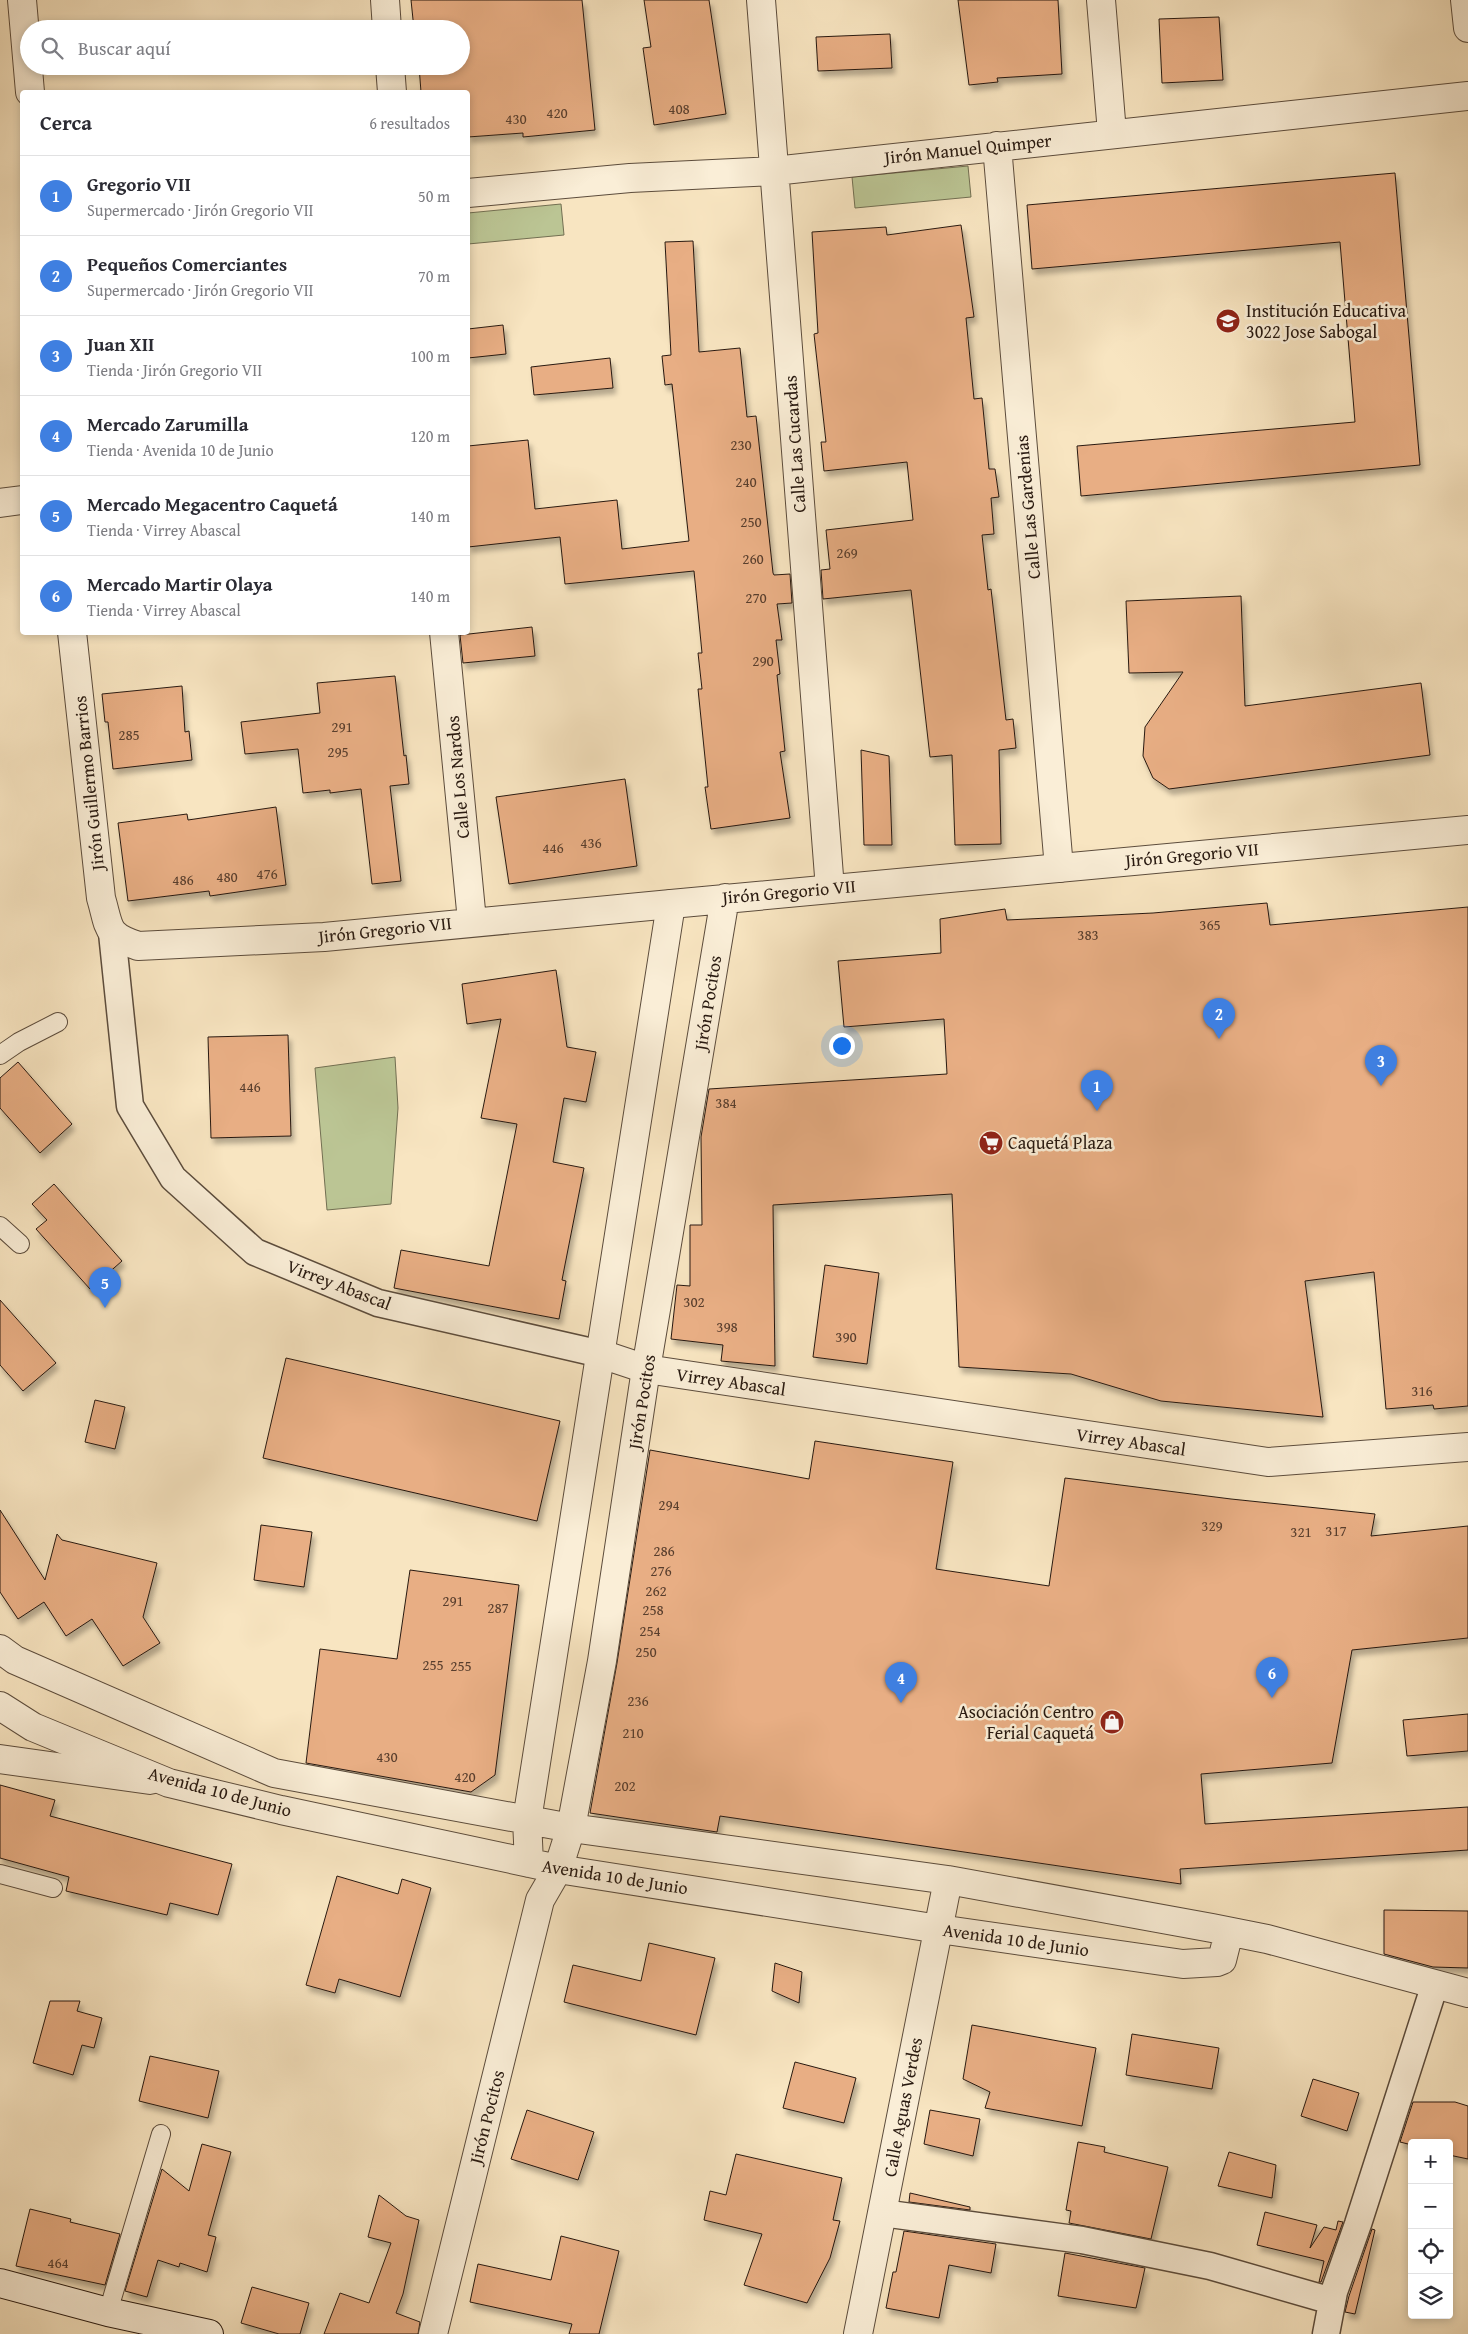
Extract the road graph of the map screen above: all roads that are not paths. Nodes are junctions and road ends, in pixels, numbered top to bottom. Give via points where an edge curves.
1 (22, 0) edge
2 (385, 0) edge
3 (761, 0) edge
4 (1101, 0) edge
5 (1465, 0) edge
6 (24, 20) edge
7 (386, 20) edge
8 (1468, 28) edge
9 (29, 75) edge
10 (391, 75) edge
11 (30, 90) edge
12 (392, 90) edge
13 (1468, 96) edge
14 (1112, 133) junction
15 (997, 146) junction
16 (774, 171) junction
17 (470, 194) edge
18 (20, 500) edge
19 (0, 503) edge
20 (72, 635) edge
21 (444, 635) edge
22 (1468, 830) edge
23 (1059, 868) junction
24 (830, 889) junction
25 (725, 898) junction
26 (671, 904) junction
27 (472, 921) junction
28 (112, 933) junction
29 (58, 1022) dead end
30 (0, 1056) edge
31 (0, 1226) edge
32 (20, 1244) dead end
33 (601, 1354) junction
34 (646, 1369) junction
35 (1468, 1447) edge
36 (0, 1649) edge
37 (0, 1706) edge
38 (0, 1759) edge
39 (169, 1783) junction
40 (526, 1820) junction
41 (571, 1828) junction
42 (530, 1863) junction
43 (558, 1869) junction
44 (0, 1874) edge
45 (948, 1880) junction
46 (53, 1888) dead end
47 (540, 1900) junction
48 (939, 1929) junction
49 (1229, 1932) junction
50 (1435, 1984) junction
51 (1468, 1993) edge
52 (161, 2134) dead end
53 (882, 2213) junction
54 (0, 2283) edge
55 (1332, 2301) junction
56 (108, 2312) junction
57 (209, 2334) edge
58 (433, 2334) edge
59 (858, 2334) edge
60 (1326, 2334) edge

1 - 6 street
2 - 7 street
3 - 16 street, Calle Las Cucardas
4 - 14 street
5 - 8 street
9 - 11 street
10 - 12 street
13 - 14 street, Jirón Manuel Quimper
14 - 15 street, Jirón Manuel Quimper
15 - 16 street, Jirón Manuel Quimper
15 - 23 street, Calle Las Gardenias
16 - 17 street, Jirón Manuel Quimper via 630,178
16 - 24 street, Calle Las Cucardas
18 - 19 street
20 - 28 street, Jirón Guillermo Barrios via 101,898
21 - 27 street, Calle Los Nardos
22 - 23 street, Jirón Gregorio VII
23 - 24 street, Jirón Gregorio VII
24 - 25 street, Jirón Gregorio VII
25 - 26 street, Jirón Gregorio VII
25 - 34 street, Jirón Pocitos
26 - 27 street, Jirón Gregorio VII
26 - 33 street, Jirón Pocitos
27 - 28 street, Jirón Gregorio VII via 324,937 138,946
28 - 33 street, Virrey Abascal via 130,1106 173,1178 255,1252 378,1303
29 - 30 lane
31 - 32 lane
33 - 34 street, Virrey Abascal
33 - 40 street, Jirón Pocitos
34 - 35 street, Virrey Abascal via 1268,1462
34 - 41 street, Jirón Pocitos via 602,1661
36 - 40 street, Avenida 10 de Junio via 15,1660 274,1773
37 - 39 street, Avenida 10 de Junio via 33,1727
38 - 39 street
39 - 42 street, Avenida 10 de Junio
40 - 41 street, Avenida 10 de Junio
40 - 42 street, Jirón Pocitos
41 - 43 street, Jirón Pocitos
41 - 45 street, Avenida 10 de Junio
42 - 43 street, Avenida 10 de Junio
42 - 47 street, Jirón Pocitos
43 - 47 street, Jirón Pocitos
43 - 48 street, Avenida 10 de Junio
44 - 46 lane
45 - 48 street, Calle Aguas Verdes
45 - 49 street, Avenida 10 de Junio
47 - 58 street, Jirón Pocitos
48 - 49 street, Avenida 10 de Junio via 1183,1964 1222,1960
48 - 53 street, Calle Aguas Verdes
49 - 50 street, Avenida 10 de Junio
50 - 51 street, Avenida 10 de Junio
50 - 55 street
52 - 56 lane
53 - 55 street via 1082,2240 1210,2266
53 - 59 street, Calle Aguas Verdes
54 - 56 street
55 - 60 street
56 - 57 street

